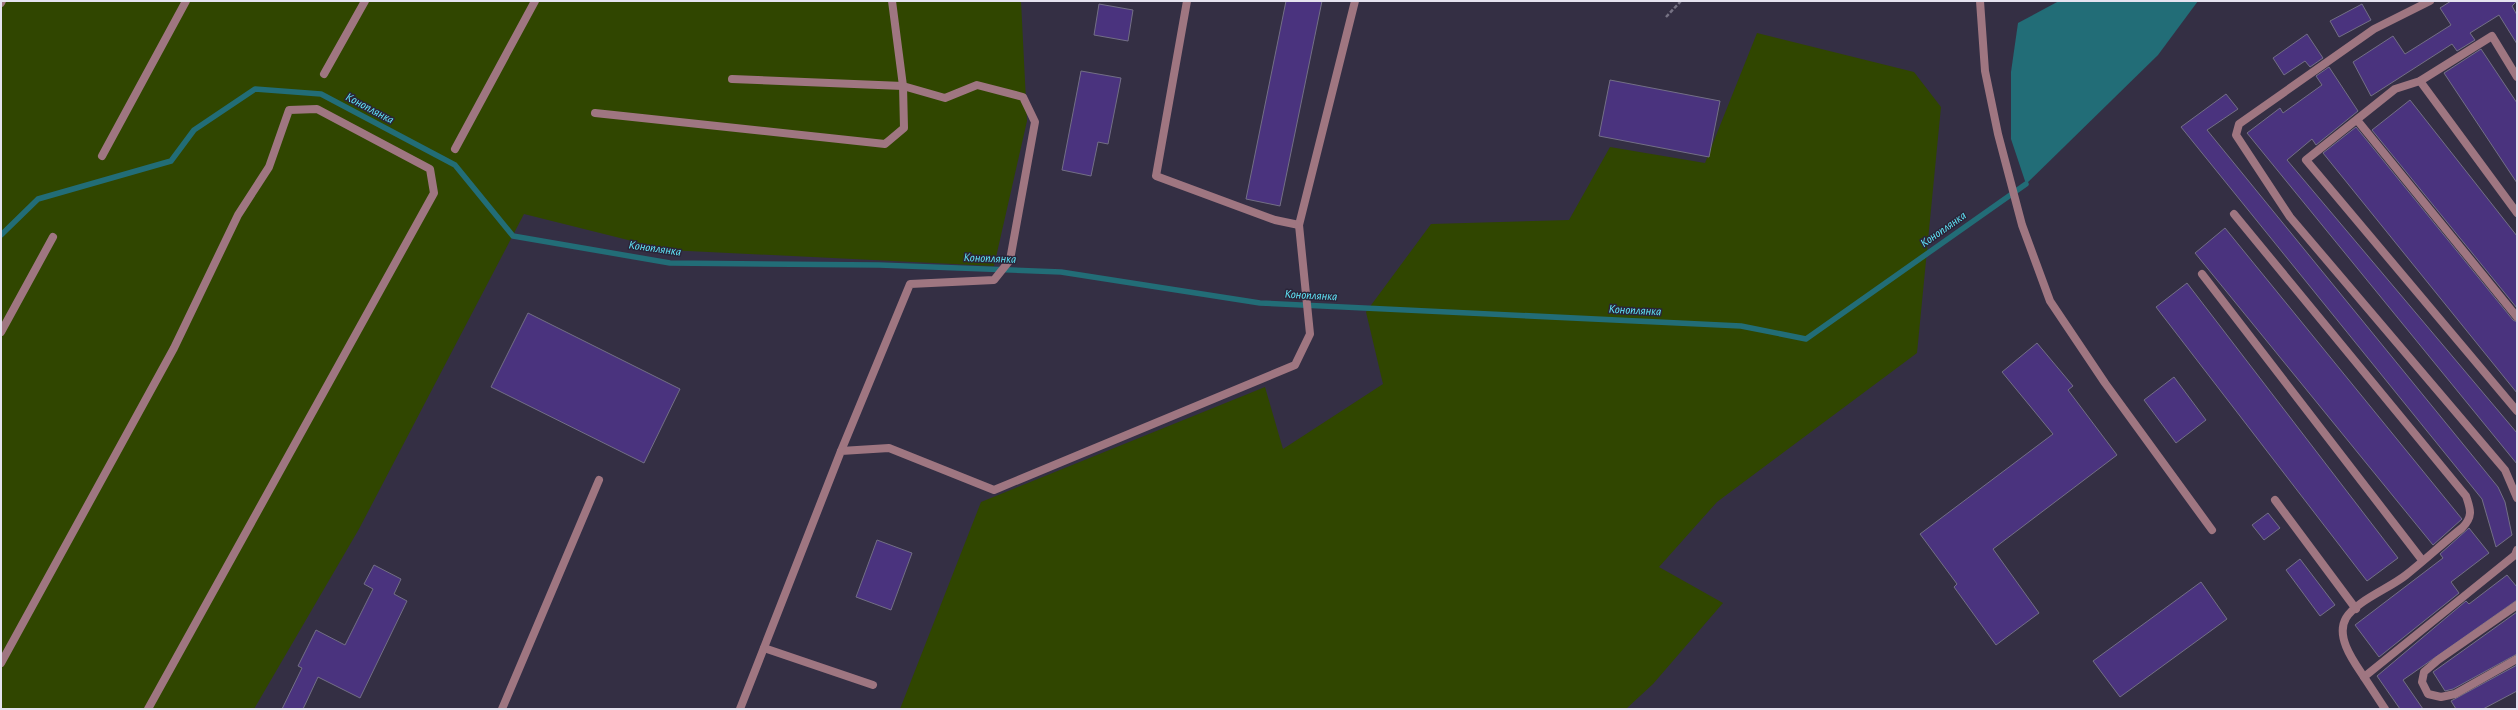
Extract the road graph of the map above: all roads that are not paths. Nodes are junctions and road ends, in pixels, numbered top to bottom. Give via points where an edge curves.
1 (186, 1) edge
2 (365, 1) edge
3 (535, 1) edge
4 (892, 1) edge
5 (1187, 1) edge
6 (1355, 1) edge
7 (1980, 1) edge
8 (2430, 1) edge
9 (324, 74) dead end
10 (2517, 77) edge
11 (732, 79) dead end
12 (2420, 80) junction
13 (902, 86) junction
14 (595, 113) dead end
15 (2357, 120) junction
16 (455, 149) dead end
17 (102, 156) dead end
18 (2517, 213) edge
19 (2234, 214) dead end
20 (1299, 224) junction
21 (53, 237) dead end
22 (2202, 274) dead end
23 (2517, 317) edge
24 (1, 332) edge
25 (2516, 408) edge
26 (841, 451) junction
27 (599, 480) dead end
28 (2517, 498) edge
29 (2274, 500) dead end
30 (2212, 530) dead end
31 (2517, 550) edge
32 (2422, 560) junction
33 (2517, 605) edge
34 (2356, 609) junction
35 (764, 648) junction
36 (2517, 659) edge
37 (1, 663) edge
38 (2364, 676) junction
39 (873, 685) dead end
40 (148, 709) edge
41 (502, 709) edge
42 (740, 709) edge
43 (2385, 709) edge

1 - 17 lane
2 - 9 lane
3 - 16 lane
4 - 13 lane
5 - 20 lane via 1156,176 1275,220
6 - 20 lane
7 - 30 lane via 1985,71 1998,134 2022,225 2050,301 2105,383
8 - 28 lane via 2368,34 2239,124 2236,135 2290,217 2505,470
10 - 12 lane via 2492,36
11 - 13 lane
12 - 15 lane via 2395,89
12 - 18 lane
13 - 14 lane via 904,128 885,144
13 - 26 lane via 946,98 977,86 1023,97 1035,122 1010,260 994,280 910,284
15 - 23 lane
15 - 25 lane via 2306,160
19 - 32 lane via 2466,496 2472,510 2469,521
20 - 26 lane via 1310,334 1295,365 994,490 889,448
21 - 24 lane
22 - 32 lane
26 - 35 lane
27 - 41 lane
29 - 34 lane
31 - 38 lane via 2515,555
32 - 34 lane via 2405,576
33 - 36 lane via 2433,664 2424,672 2422,682 2428,694 2441,697 2455,694
34 - 38 lane via 2346,618 2343,635 2349,653
35 - 39 lane
35 - 42 lane
37 - 40 lane via 174,348 238,215 269,167 289,110 317,109 430,169 434,193
38 - 43 lane

